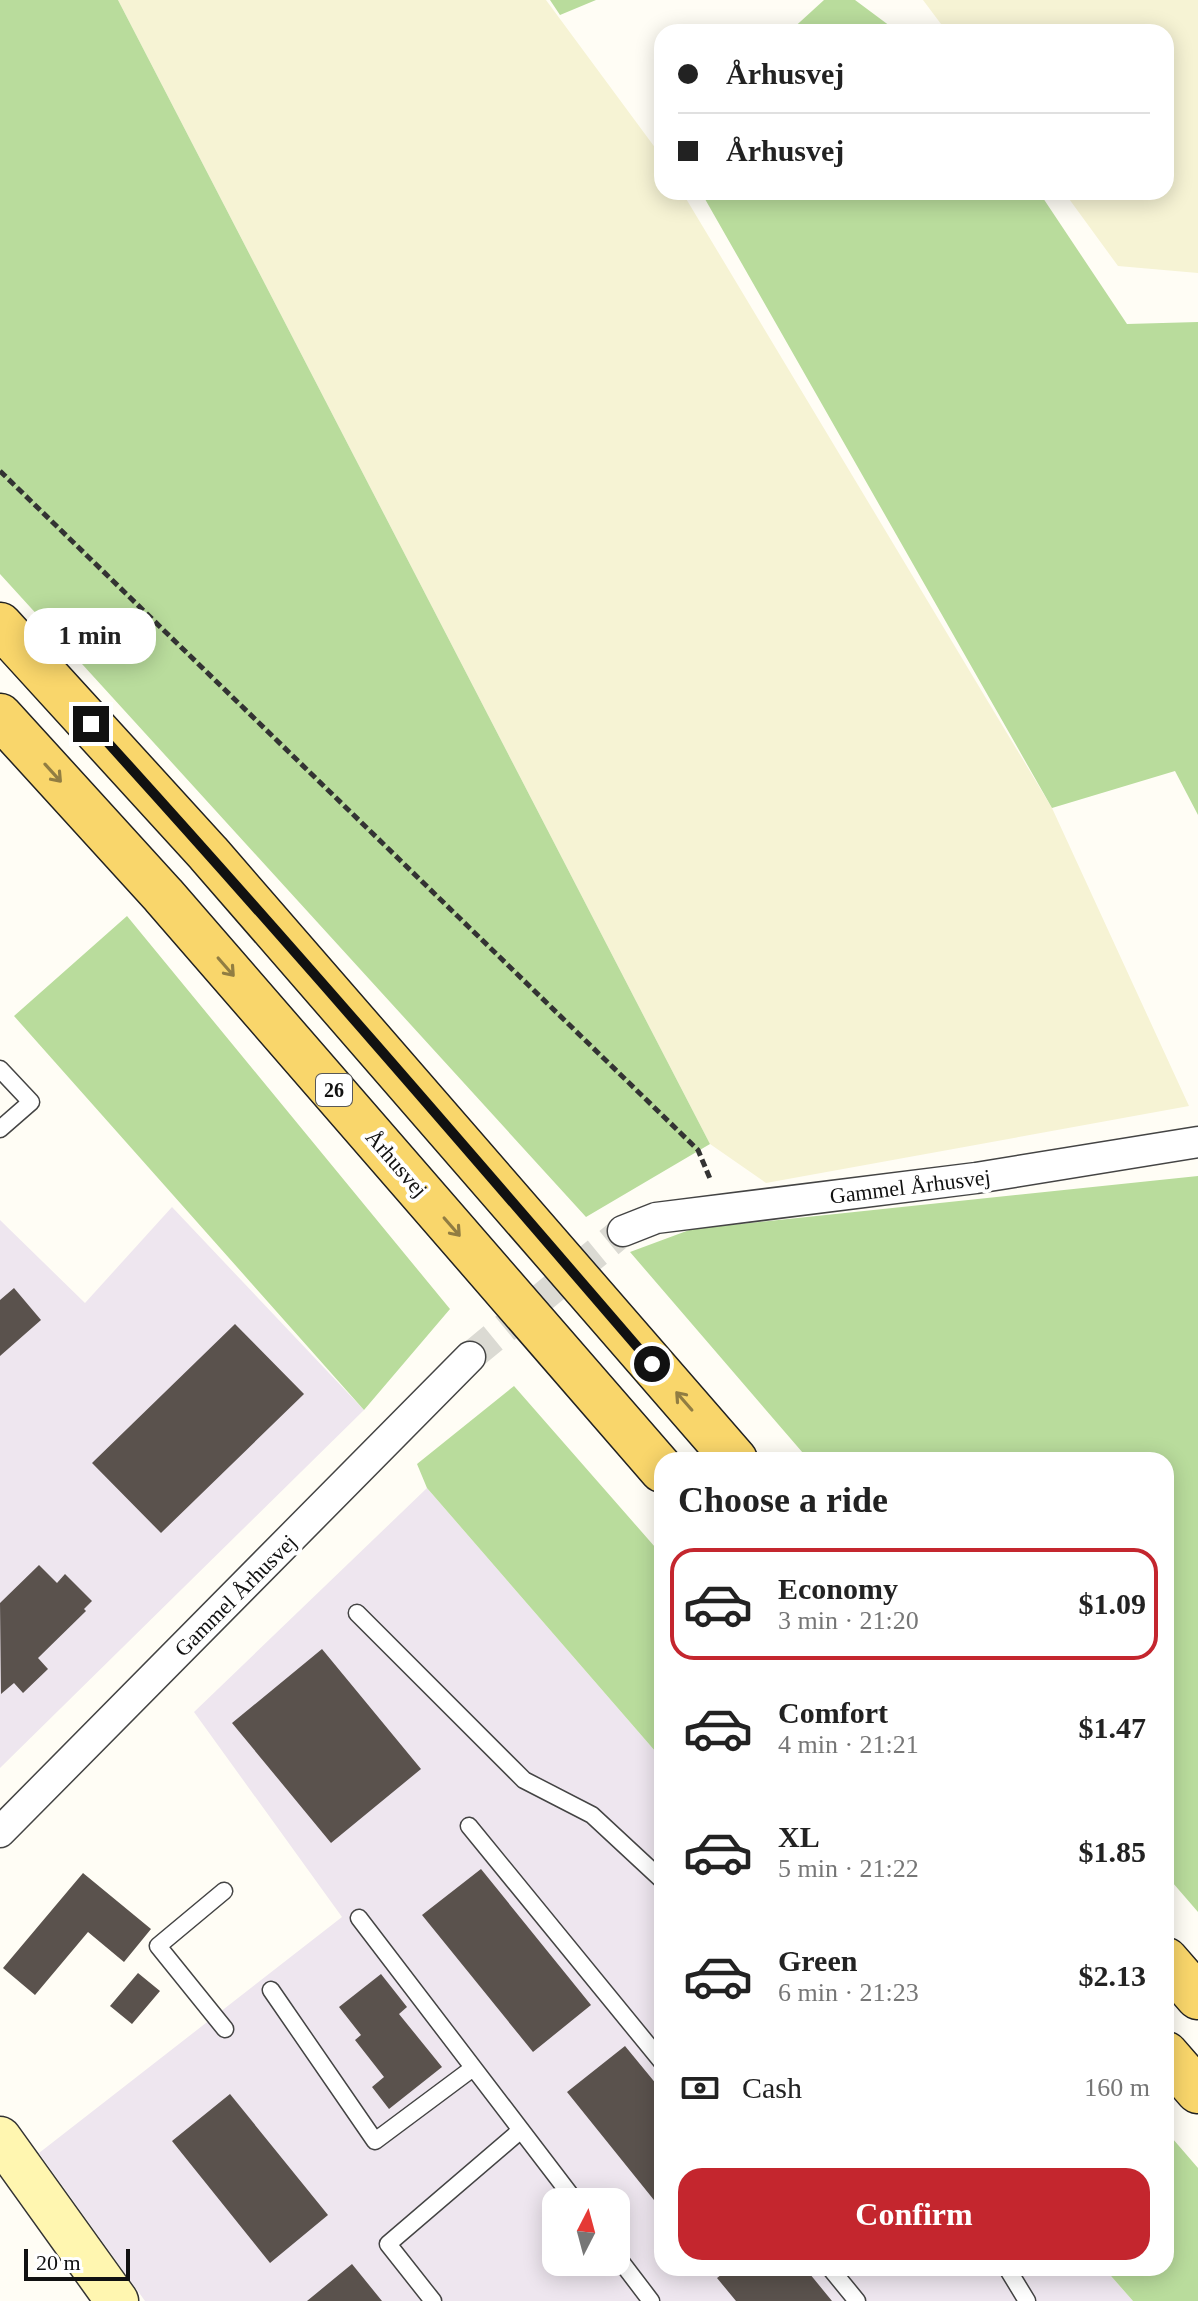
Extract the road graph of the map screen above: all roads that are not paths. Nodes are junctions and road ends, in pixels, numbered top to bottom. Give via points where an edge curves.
1 (0, 625) edge
2 (0, 716) edge
3 (0, 1069) edge
4 (0, 1129) edge
5 (1198, 1142) edge
6 (623, 1231) tunnel mouth
7 (470, 1357) tunnel mouth
8 (728, 1452) edge
9 (654, 1461) edge
10 (357, 1613) dead end
11 (469, 1826) dead end
12 (0, 1832) edge
13 (654, 1873) edge
14 (224, 1891) dead end
15 (359, 1918) dead end
16 (1174, 1969) edge
17 (271, 1990) dead end
18 (1198, 1997) edge
19 (225, 2029) dead end
20 (654, 2052) edge
21 (1174, 2063) edge
22 (473, 2068) junction
23 (1198, 2091) edge
24 (521, 2130) junction
25 (0, 2138) edge
26 (565, 2188) edge
27 (630, 2273) edge
28 (837, 2276) edge
29 (1012, 2276) edge
30 (117, 2301) edge
31 (433, 2301) edge
32 (651, 2301) edge
33 (857, 2301) edge
34 (1027, 2301) edge

8 -> 1 main road via 219,864
2 -> 9 main road, Århusvej / 26 via 163,895
3 - 4 lane via 31,1102
5 - 6 street, Gammel Århusvej via 976,1178 656,1218
7 - 12 street, Gammel Århusvej
10 - 13 lane via 524,1780 592,1815
11 - 20 lane
14 - 19 lane via 158,1946
15 - 22 lane
16 - 18 main road
17 - 22 lane via 375,2141
21 - 23 main road
22 - 24 lane
24 - 26 lane
24 - 31 lane via 388,2244
25 - 30 street
27 - 32 lane
28 - 33 lane
29 - 34 lane

